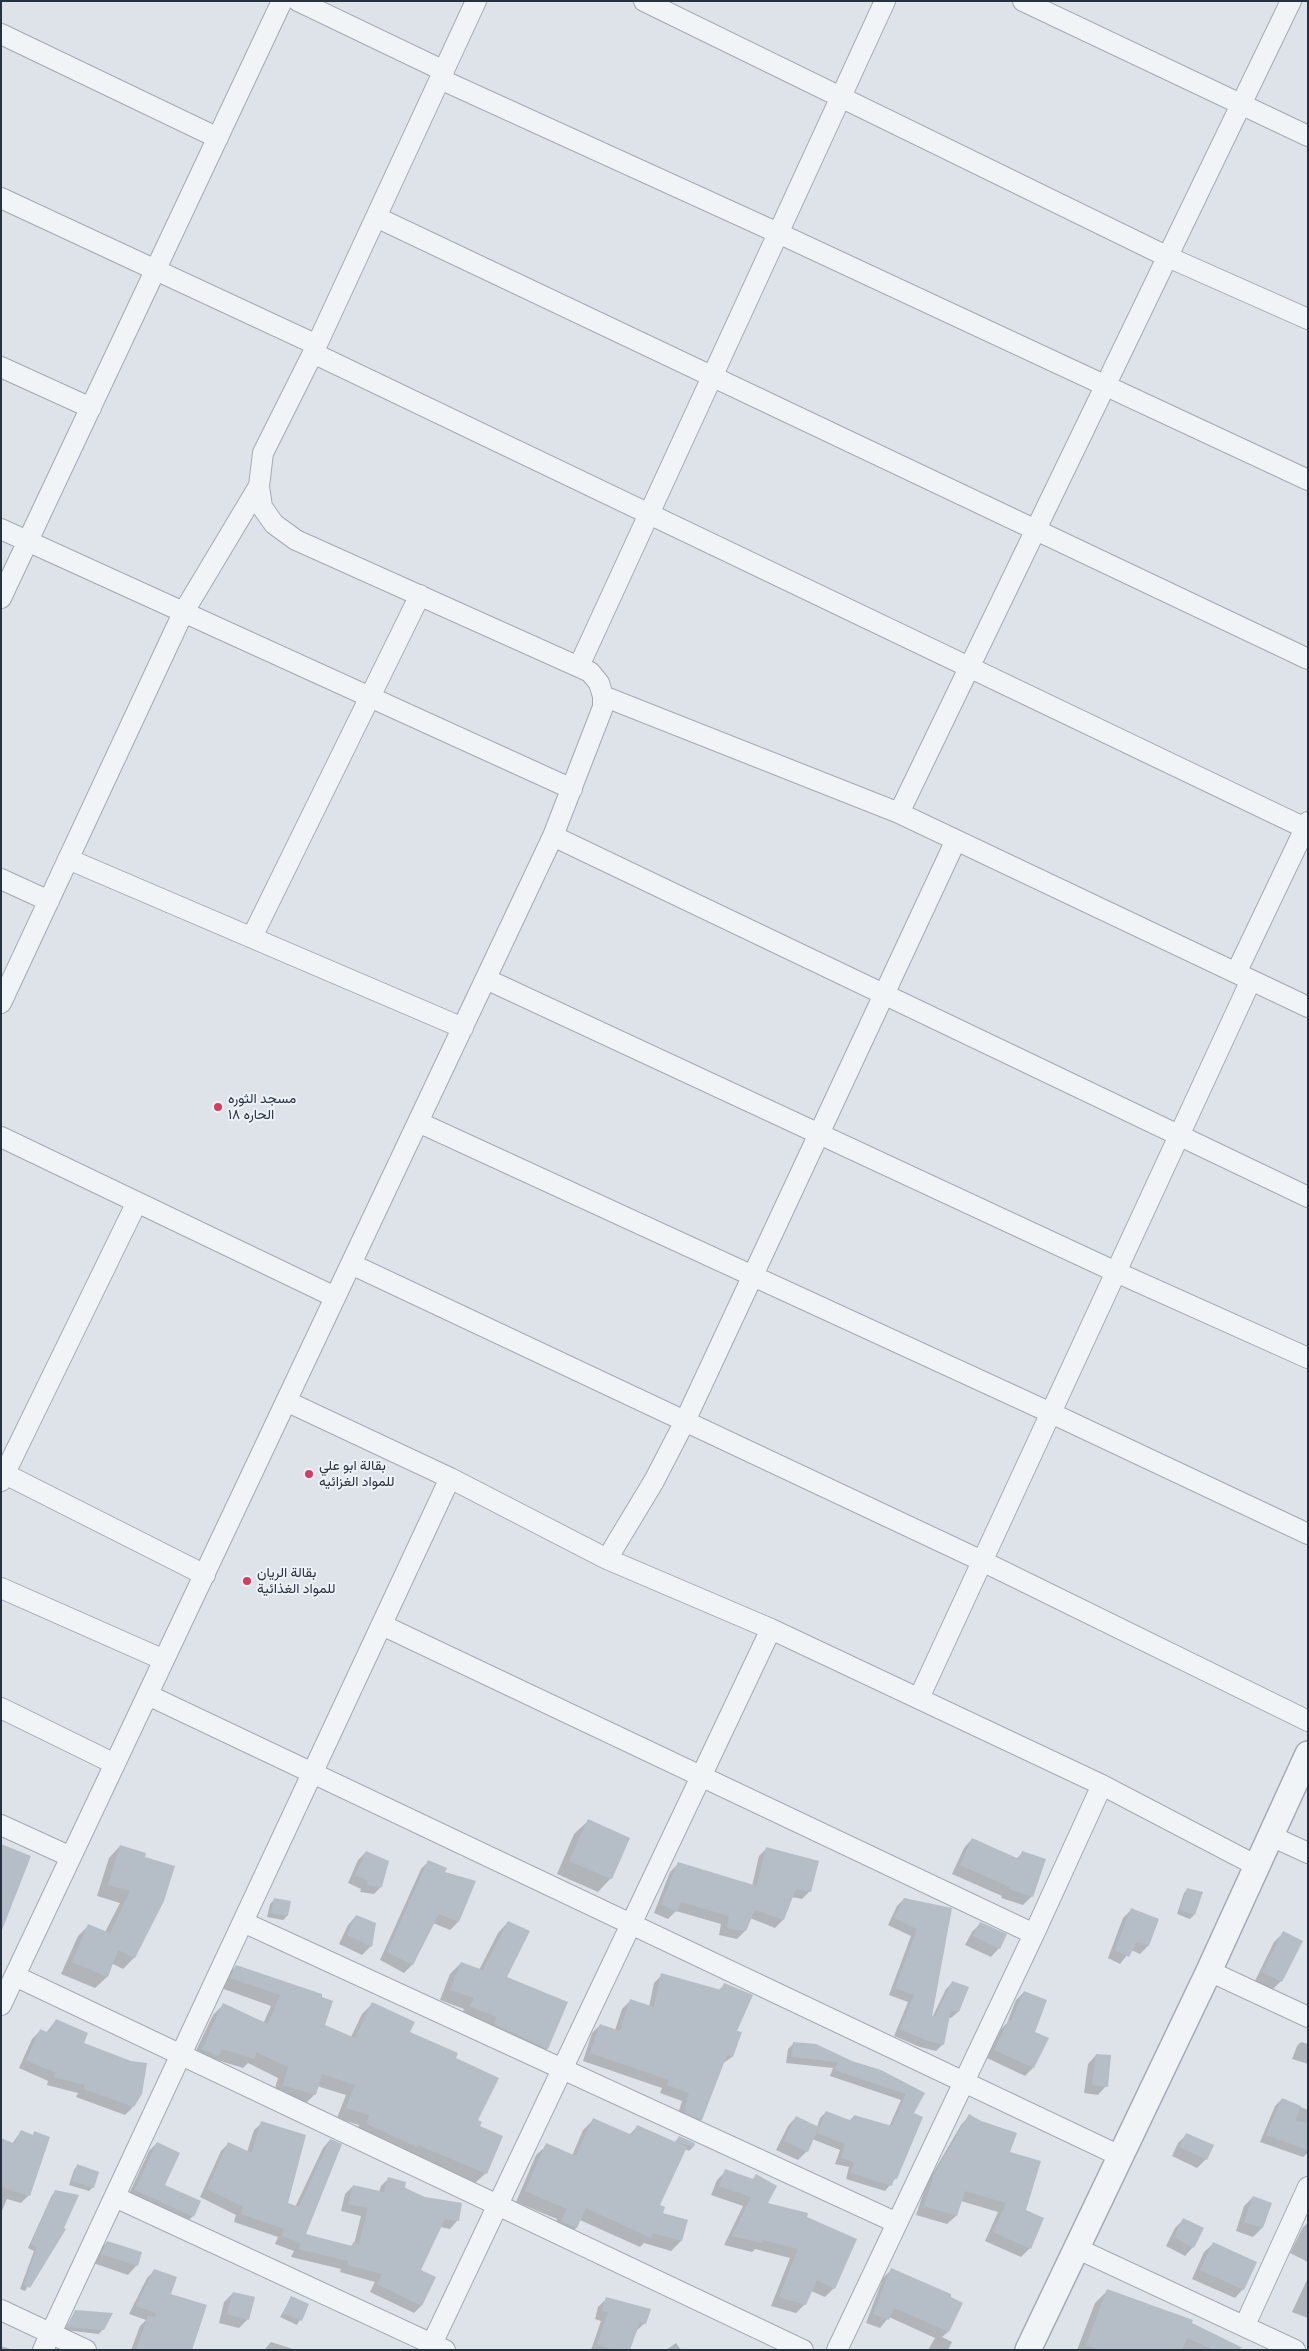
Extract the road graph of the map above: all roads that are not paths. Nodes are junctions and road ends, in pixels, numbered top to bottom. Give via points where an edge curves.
1 (282, 1) edge
2 (298, 1) edge
3 (476, 1) edge
4 (644, 1) edge
5 (885, 1) edge
6 (1023, 1) edge
7 (1291, 1) edge
8 (1, 34) edge
9 (442, 75) junction
10 (841, 97) junction
11 (1241, 104) junction
12 (1308, 136) edge
13 (218, 138) junction
14 (1, 198) edge
15 (376, 217) junction
16 (778, 233) junction
17 (1168, 257) junction
18 (156, 270) junction
19 (1308, 319) edge
20 (315, 349) junction
21 (1, 368) edge
22 (712, 376) junction
23 (1106, 385) junction
24 (91, 408) junction
25 (1308, 480) edge
26 (259, 486) junction
27 (649, 514) junction
28 (1, 529) edge
29 (1036, 530) junction
30 (28, 541) junction
31 (420, 595) junction
32 (1, 598) edge
33 (183, 614) junction
34 (1308, 659) edge
35 (579, 666) junction
36 (970, 667) junction
37 (371, 696) junction
38 (603, 696) junction
39 (572, 788) junction
40 (899, 813) junction
41 (1306, 825) edge
42 (553, 836) junction
43 (956, 840) junction
44 (68, 859) junction
45 (1, 879) edge
46 (49, 901) junction
47 (252, 937) junction
48 (1244, 977) junction
49 (486, 979) junction
50 (884, 993) junction
51 (1, 1003) edge
52 (1308, 1007) edge
53 (463, 1028) junction
54 (418, 1122) junction
55 (820, 1134) junction
56 (1179, 1135) junction
57 (1, 1137) edge
58 (1308, 1197) edge
59 (137, 1202) junction
60 (351, 1264) junction
61 (1116, 1272) junction
62 (754, 1276) junction
63 (336, 1297) junction
64 (1308, 1358) edge
65 (286, 1402) junction
66 (1051, 1413) junction
67 (685, 1421) junction
68 (2, 1475) edge
69 (450, 1478) junction
70 (1308, 1534) edge
71 (608, 1559) junction
72 (982, 1561) junction
73 (204, 1575) junction
74 (1, 1588) edge
75 (382, 1625) junction
76 (771, 1629) junction
77 (164, 1660) junction
78 (148, 1695) junction
79 (918, 1698) junction
80 (1, 1708) edge
81 (1308, 1721) edge
82 (1308, 1754) edge
83 (115, 1764) junction
84 (313, 1772) junction
85 (701, 1776) junction
86 (1102, 1785) junction
87 (1, 1825) edge
88 (1271, 1836) junction
89 (1308, 1853) edge
90 (71, 1857) junction
91 (1257, 1866) junction
92 (243, 1922) junction
93 (631, 1923) junction
94 (1034, 1934) junction
95 (1209, 1971) junction
96 (15, 1976) junction
97 (2, 2004) edge
98 (1308, 2017) edge
99 (181, 2054) junction
100 (562, 2069) junction
101 (964, 2080) junction
102 (1120, 2156) junction
103 (1308, 2187) edge
104 (115, 2197) junction
105 (498, 2205) junction
106 (897, 2223) junction
107 (1076, 2248) junction
108 (1, 2310) edge
109 (1245, 2325) junction
110 (47, 2342) edge
111 (435, 2348) edge
112 (86, 2350) edge
113 (803, 2350) edge
114 (836, 2350) edge
115 (1028, 2350) edge
116 (1295, 2350) edge

1 - 13 street
2 - 9 street
3 - 9 street
4 - 10 street
5 - 10 street
6 - 11 street
7 - 11 street
8 - 13 street
9 - 15 street
9 - 16 street
10 - 16 street
10 - 17 street
11 - 12 street
11 - 17 street
13 - 18 street
14 - 18 street
15 - 20 street
15 - 22 street
16 - 22 street
16 - 23 street
17 - 19 street
17 - 23 street
18 - 20 street
18 - 24 street
20 - 26 street via 263,453
20 - 27 street
21 - 24 street
22 - 27 street
22 - 29 street
23 - 25 street
23 - 29 street
24 - 30 street
26 - 31 street via 262,507 274,524 296,540
26 - 33 street
27 - 35 street
27 - 36 street
28 - 30 street
29 - 34 street
29 - 36 street
30 - 32 street
30 - 33 street
31 - 35 street
31 - 37 street
33 - 37 street
33 - 44 street
35 - 38 street via 590,672 599,683
36 - 40 street
36 - 41 street
37 - 39 street
37 - 47 street
38 - 39 street via 599,719
38 - 40 street
39 - 42 street
40 - 43 street
41 - 48 street
42 - 49 street
42 - 50 street
43 - 48 street
43 - 50 street
44 - 46 street
44 - 47 street
45 - 46 street
46 - 51 street
47 - 53 street
48 - 52 street
48 - 56 street
49 - 53 street
49 - 55 street
50 - 55 street
50 - 56 street
53 - 54 street
54 - 60 street
54 - 62 street
55 - 61 street
55 - 62 street
56 - 58 street
56 - 61 street
57 - 59 street
59 - 63 street
59 - 68 street
60 - 63 street
60 - 67 street
61 - 64 street
61 - 66 street
62 - 66 street
62 - 67 street
63 - 65 street
65 - 69 street
65 - 73 street
66 - 70 street
66 - 72 street
67 - 71 street
67 - 72 street
68 - 73 street
69 - 71 street
69 - 75 street
71 - 76 street
72 - 79 street
72 - 81 street
73 - 77 street
74 - 77 street
75 - 84 street
75 - 85 street
76 - 79 street
76 - 85 street
77 - 78 street
78 - 83 street
78 - 84 street
79 - 86 street
80 - 83 street
82 - 88 street
83 - 90 street
84 - 92 street
84 - 93 street
85 - 93 street
85 - 94 street
86 - 91 street
86 - 94 street
87 - 90 street
88 - 89 street
88 - 91 street
90 - 96 street
91 - 95 street
92 - 99 street
92 - 100 street
93 - 100 street
93 - 101 street
94 - 101 street
95 - 98 street
95 - 102 street
96 - 97 street
96 - 99 street
99 - 104 street
99 - 105 street
100 - 105 street
100 - 106 street
101 - 102 street
101 - 106 street
102 - 107 street
103 - 109 street
104 - 110 street
104 - 111 street
105 - 111 street
105 - 113 street
106 - 114 street
107 - 109 street
107 - 115 street
108 - 110 street
109 - 116 street
110 - 112 street

